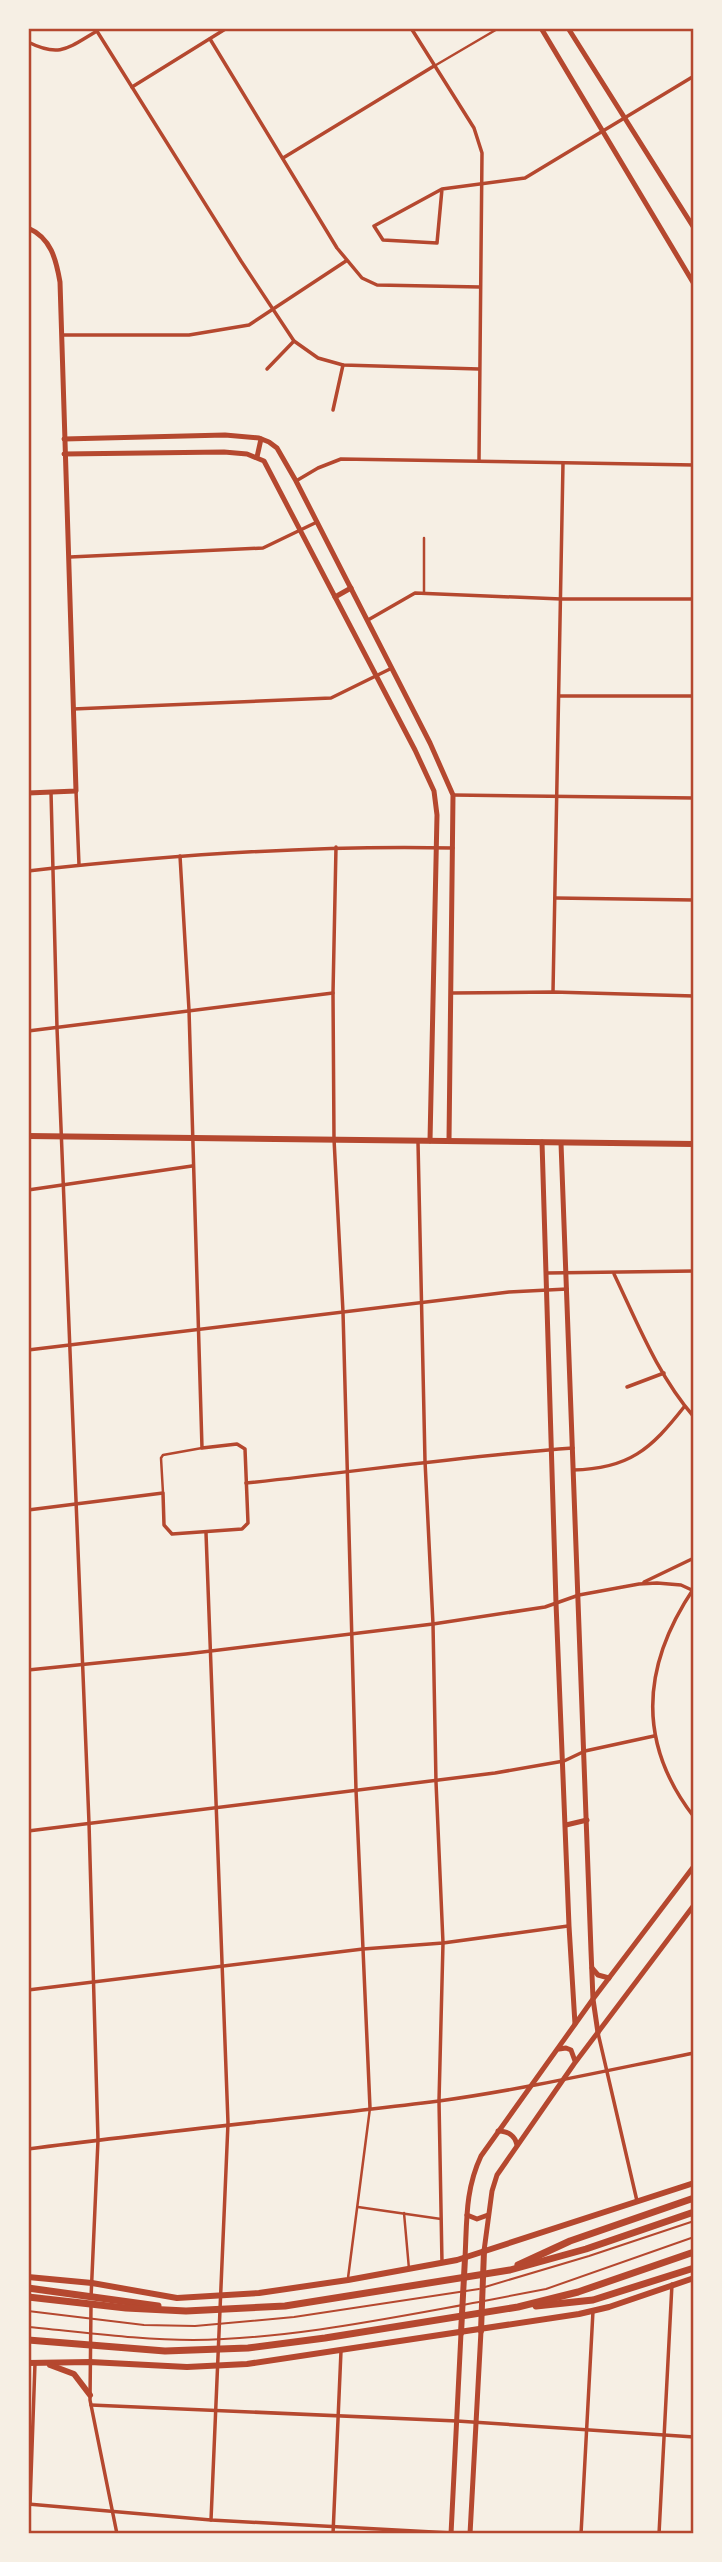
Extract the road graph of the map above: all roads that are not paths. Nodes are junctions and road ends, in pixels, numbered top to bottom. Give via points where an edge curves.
1 (227, 28) edge
2 (411, 28) edge
3 (499, 28) edge
4 (541, 28) edge
5 (568, 28) edge
6 (96, 30) edge
7 (209, 38) junction
8 (28, 42) edge
9 (434, 66) junction
10 (694, 76) edge
11 (132, 87) junction
12 (625, 120) junction
13 (605, 132) junction
14 (283, 158) junction
15 (483, 185) junction
16 (442, 188) junction
17 (28, 228) edge
18 (694, 228) edge
19 (346, 261) junction
20 (694, 285) edge
21 (481, 288) junction
22 (272, 311) junction
23 (62, 335) junction
24 (294, 341) junction
25 (343, 365) junction
26 (267, 369) dead end
27 (479, 369) junction
28 (333, 410) dead end
29 (64, 439) junction
30 (261, 439) junction
31 (64, 454) junction
32 (257, 457) junction
33 (479, 461) junction
34 (563, 463) junction
35 (694, 464) edge
36 (296, 481) junction
37 (317, 522) junction
38 (300, 531) junction
39 (424, 538) dead end
40 (68, 557) junction
41 (351, 588) junction
42 (424, 593) junction
43 (335, 597) junction
44 (561, 598) junction
45 (694, 599) edge
46 (368, 620) junction
47 (392, 668) junction
48 (377, 676) junction
49 (559, 696) junction
50 (694, 696) edge
51 (73, 709) junction
52 (430, 743) junction
53 (415, 750) junction
54 (76, 791) junction
55 (51, 792) junction
56 (28, 793) edge
57 (453, 795) junction
58 (557, 796) junction
59 (694, 798) edge
60 (336, 847) junction
61 (435, 848) junction
62 (453, 848) junction
63 (180, 856) junction
64 (79, 865) junction
65 (52, 869) junction
66 (28, 871) edge
67 (555, 898) junction
68 (694, 900) edge
69 (554, 992) junction
70 (332, 993) junction
71 (452, 993) junction
72 (694, 996) edge
73 (189, 1010) junction
74 (57, 1028) junction
75 (28, 1031) edge
76 (28, 1136) edge
77 (62, 1136) junction
78 (192, 1138) junction
79 (334, 1139) junction
80 (418, 1141) junction
81 (430, 1141) junction
82 (449, 1141) junction
83 (542, 1142) junction
84 (561, 1143) junction
85 (694, 1144) edge
86 (193, 1166) junction
87 (63, 1186) junction
88 (28, 1190) edge
89 (694, 1271) edge
90 (547, 1273) junction
91 (566, 1273) junction
92 (624, 1273) junction
93 (614, 1274) junction
94 (619, 1288) junction
95 (567, 1289) junction
96 (548, 1290) junction
97 (421, 1303) junction
98 (343, 1312) junction
99 (200, 1329) junction
100 (70, 1345) junction
101 (28, 1350) edge
102 (664, 1373) junction
103 (626, 1387) dead end
104 (684, 1406) junction
105 (694, 1417) edge
106 (202, 1448) junction
107 (573, 1448) junction
108 (553, 1449) junction
109 (425, 1461) junction
110 (573, 1470) junction
111 (348, 1473) junction
112 (246, 1483) junction
113 (163, 1493) junction
114 (75, 1505) junction
115 (28, 1510) edge
116 (206, 1532) junction
117 (694, 1558) edge
118 (639, 1584) junction
119 (694, 1590) edge
120 (579, 1595) junction
121 (556, 1603) junction
122 (433, 1624) junction
123 (351, 1632) junction
124 (211, 1650) junction
125 (82, 1664) junction
126 (28, 1670) edge
127 (654, 1736) junction
128 (585, 1751) junction
129 (564, 1761) junction
130 (436, 1782) junction
131 (356, 1790) junction
132 (215, 1808) junction
133 (694, 1817) edge
134 (587, 1820) junction
135 (89, 1823) junction
136 (566, 1825) junction
137 (28, 1831) edge
138 (694, 1866) edge
139 (694, 1905) edge
140 (569, 1926) junction
141 (443, 1943) junction
142 (363, 1950) junction
143 (222, 1966) junction
144 (592, 1969) junction
145 (609, 1978) junction
146 (94, 1982) junction
147 (28, 1990) edge
148 (593, 1999) junction
149 (575, 2024) junction
150 (598, 2033) junction
151 (557, 2050) junction
152 (694, 2053) edge
153 (574, 2064) junction
154 (606, 2071) junction
155 (562, 2081) junction
156 (530, 2087) junction
157 (439, 2101) junction
158 (370, 2108) junction
159 (228, 2123) junction
160 (498, 2131) junction
161 (98, 2140) junction
162 (517, 2146) junction
163 (28, 2149) edge
164 (694, 2183) edge
165 (694, 2198) edge
166 (637, 2201) junction
167 (356, 2207) junction
168 (694, 2212) edge
169 (404, 2213) junction
170 (467, 2214) junction
171 (488, 2215) junction
172 (441, 2219) junction
173 (694, 2221) edge
174 (694, 2237) edge
175 (485, 2251) junction
176 (694, 2252) edge
177 (465, 2258) junction
178 (442, 2263) junction
179 (694, 2268) edge
180 (409, 2269) junction
181 (510, 2270) junction
182 (28, 2277) edge
183 (694, 2277) edge
184 (348, 2280) junction
185 (672, 2284) junction
186 (92, 2286) junction
187 (28, 2288) edge
188 (219, 2295) junction
189 (28, 2297) edge
190 (518, 2307) junction
191 (28, 2311) edge
192 (186, 2311) junction
193 (593, 2311) junction
194 (28, 2326) edge
195 (481, 2330) junction
196 (461, 2333) junction
197 (28, 2342) edge
198 (341, 2351) junction
199 (90, 2362) junction
200 (35, 2363) edge
201 (217, 2366) junction
202 (90, 2395) junction
203 (91, 2405) junction
204 (215, 2411) junction
205 (337, 2416) junction
206 (457, 2421) junction
207 (476, 2422) junction
208 (587, 2430) junction
209 (663, 2435) junction
210 (694, 2437) edge
211 (29, 2505) edge
212 (113, 2514) junction
213 (211, 2520) junction
214 (333, 2526) junction
215 (451, 2533) edge
216 (117, 2534) edge
217 (333, 2534) edge
218 (470, 2534) edge
219 (581, 2534) edge
220 (659, 2534) edge

1 - 7 street
2 - 9 street
3 - 9 street
4 - 13 street
5 - 12 street
6 - 8 street via 56,51
6 - 11 street
7 - 11 street
7 - 14 street
9 - 14 street
9 - 15 street via 474,128 482,153
10 - 12 street
11 - 22 street
12 - 13 street
12 - 18 street
13 - 15 street via 525,178
13 - 20 street
14 - 19 street
15 - 16 street
15 - 21 street
16 - 16 street via 374,226 386,242 437,243
17 - 23 street via 42,236 57,263
19 - 21 street via 362,278 377,285
19 - 22 street
21 - 27 street
22 - 23 street via 249,326 189,335
22 - 24 street
23 - 29 street
24 - 25 street via 318,358
24 - 26 street
25 - 27 street
25 - 28 street
27 - 33 street
29 - 30 street via 225,435
29 - 31 street
30 - 32 street
30 - 36 street via 277,448
31 - 32 street via 224,452
31 - 40 street
32 - 38 street via 264,461
33 - 34 street
33 - 36 street via 341,459
34 - 35 street
34 - 44 street
36 - 37 street
37 - 38 street
37 - 41 street
38 - 40 street via 263,548
38 - 43 street
39 - 42 street
40 - 51 street
41 - 43 street
41 - 46 street
42 - 44 street
42 - 46 street via 415,593
43 - 48 street
44 - 45 street
44 - 49 street
46 - 47 street
47 - 48 street
47 - 52 street
48 - 51 street via 331,698
48 - 53 street
49 - 50 street
49 - 58 street
51 - 54 street
52 - 53 street
52 - 57 street
53 - 61 street via 434,791
54 - 55 street
54 - 64 street
55 - 56 street
55 - 65 street
57 - 58 street
57 - 62 street
58 - 59 street
58 - 67 street
60 - 61 street
60 - 63 street
60 - 70 street
61 - 62 street
61 - 81 street
62 - 71 street
63 - 64 street
63 - 73 street
64 - 65 street
65 - 66 street
65 - 74 street
67 - 68 street
67 - 69 street
69 - 71 street
69 - 72 street
70 - 73 street
70 - 79 street
71 - 82 street
73 - 74 street
73 - 78 street
74 - 75 street
74 - 77 street
76 - 77 main road
77 - 78 main road
77 - 87 street
78 - 79 main road
78 - 86 street
79 - 80 main road
79 - 98 street
80 - 81 main road
80 - 97 street
81 - 82 main road
82 - 83 main road
83 - 84 main road
83 - 90 street
84 - 85 main road
84 - 91 street
86 - 87 street
86 - 99 street
87 - 88 street
87 - 100 street
89 - 92 street
90 - 91 street
90 - 96 street
91 - 93 street
91 - 95 street
92 - 93 street
92 - 94 street
93 - 94 street
94 - 102 street via 643,1342
95 - 96 street
95 - 107 street
96 - 97 street
96 - 108 street
97 - 98 street
97 - 109 street
98 - 99 street
98 - 111 street
99 - 100 street
99 - 106 street
100 - 101 street
100 - 114 street
102 - 103 street
102 - 104 street
104 - 105 street
104 - 110 street via 664,1432 636,1455 614,1466
106 - 112 street via 243,1446
106 - 113 street via 163,1455
107 - 108 street
107 - 110 street
108 - 109 street
108 - 121 street
109 - 111 street
109 - 122 street
110 - 120 street
111 - 112 street
111 - 123 street
112 - 116 street via 246,1527
113 - 114 street
113 - 116 street via 168,1532
114 - 115 street
114 - 125 street
116 - 124 street
117 - 118 street
118 - 119 street via 673,1584
118 - 120 street
119 - 127 street via 674,1621 657,1664
120 - 121 street
120 - 128 street
121 - 122 street
121 - 129 street
122 - 123 street
122 - 130 street
123 - 124 street
123 - 131 street
124 - 125 street
124 - 132 street
125 - 126 street
125 - 135 street
127 - 128 street
127 - 133 street via 668,1779
128 - 129 street
128 - 134 street
129 - 130 street
129 - 136 street
130 - 131 street
130 - 141 street
131 - 132 street
131 - 142 street
132 - 135 street
132 - 143 street
134 - 136 street
134 - 144 street
135 - 137 street
135 - 146 street
136 - 140 street
138 - 145 street
139 - 150 street
140 - 141 street
140 - 149 street
141 - 142 street
141 - 157 street
142 - 143 street
142 - 158 street
143 - 146 street
143 - 159 street
144 - 145 street
144 - 148 street
145 - 148 street
146 - 147 street
146 - 161 street
148 - 149 street
148 - 150 street
149 - 151 street
150 - 153 street
150 - 154 street
151 - 153 street via 571,2050
151 - 156 street
152 - 154 street
153 - 155 street
154 - 155 street
154 - 166 street
155 - 156 street
155 - 162 street
156 - 157 street
156 - 160 street
157 - 158 street
157 - 172 street
158 - 159 street
158 - 167 street
159 - 161 street
159 - 188 street
160 - 162 street via 512,2135
160 - 170 street via 472,2176
161 - 163 street
161 - 186 street
162 - 171 street via 497,2175
164 - 166 main road
165 - 181 highway via 570,2241
166 - 175 main road
167 - 169 street
167 - 184 street
168 - 181 highway
169 - 172 street
169 - 180 street
170 - 171 street via 477,2219
170 - 177 street
171 - 175 street
172 - 178 street
173 - 191 lane via 480,2288 295,2317 195,2326 144,2325
174 - 194 lane via 546,2289 344,2325 195,2340
175 - 177 main road
175 - 195 main road
176 - 190 highway
177 - 178 main road
177 - 196 main road
178 - 180 main road
179 - 190 highway via 593,2300
180 - 184 main road
181 - 192 highway via 285,2306
182 - 186 main road
183 - 185 main road
184 - 188 main road
185 - 193 main road
185 - 209 street
186 - 188 main road via 177,2298
186 - 199 street
187 - 192 highway
188 - 201 street
189 - 192 highway
190 - 197 highway via 248,2348 165,2351
193 - 195 main road
193 - 208 street
195 - 196 main road
195 - 207 street
196 - 198 main road
196 - 206 street
198 - 201 main road
198 - 205 street
199 - 200 main road
199 - 201 main road
199 - 202 street
200 - 202 main road via 75,2374
200 - 211 street
201 - 204 street
202 - 203 street
203 - 204 street
203 - 212 street
204 - 205 street
204 - 213 street
205 - 206 street
205 - 214 street
206 - 207 street
206 - 215 street
207 - 208 street
207 - 218 street
208 - 209 street
208 - 219 street
209 - 210 street
209 - 220 street
211 - 212 street
212 - 213 street
212 - 216 street
213 - 214 street
214 - 215 street
214 - 217 street
215 - 218 street

